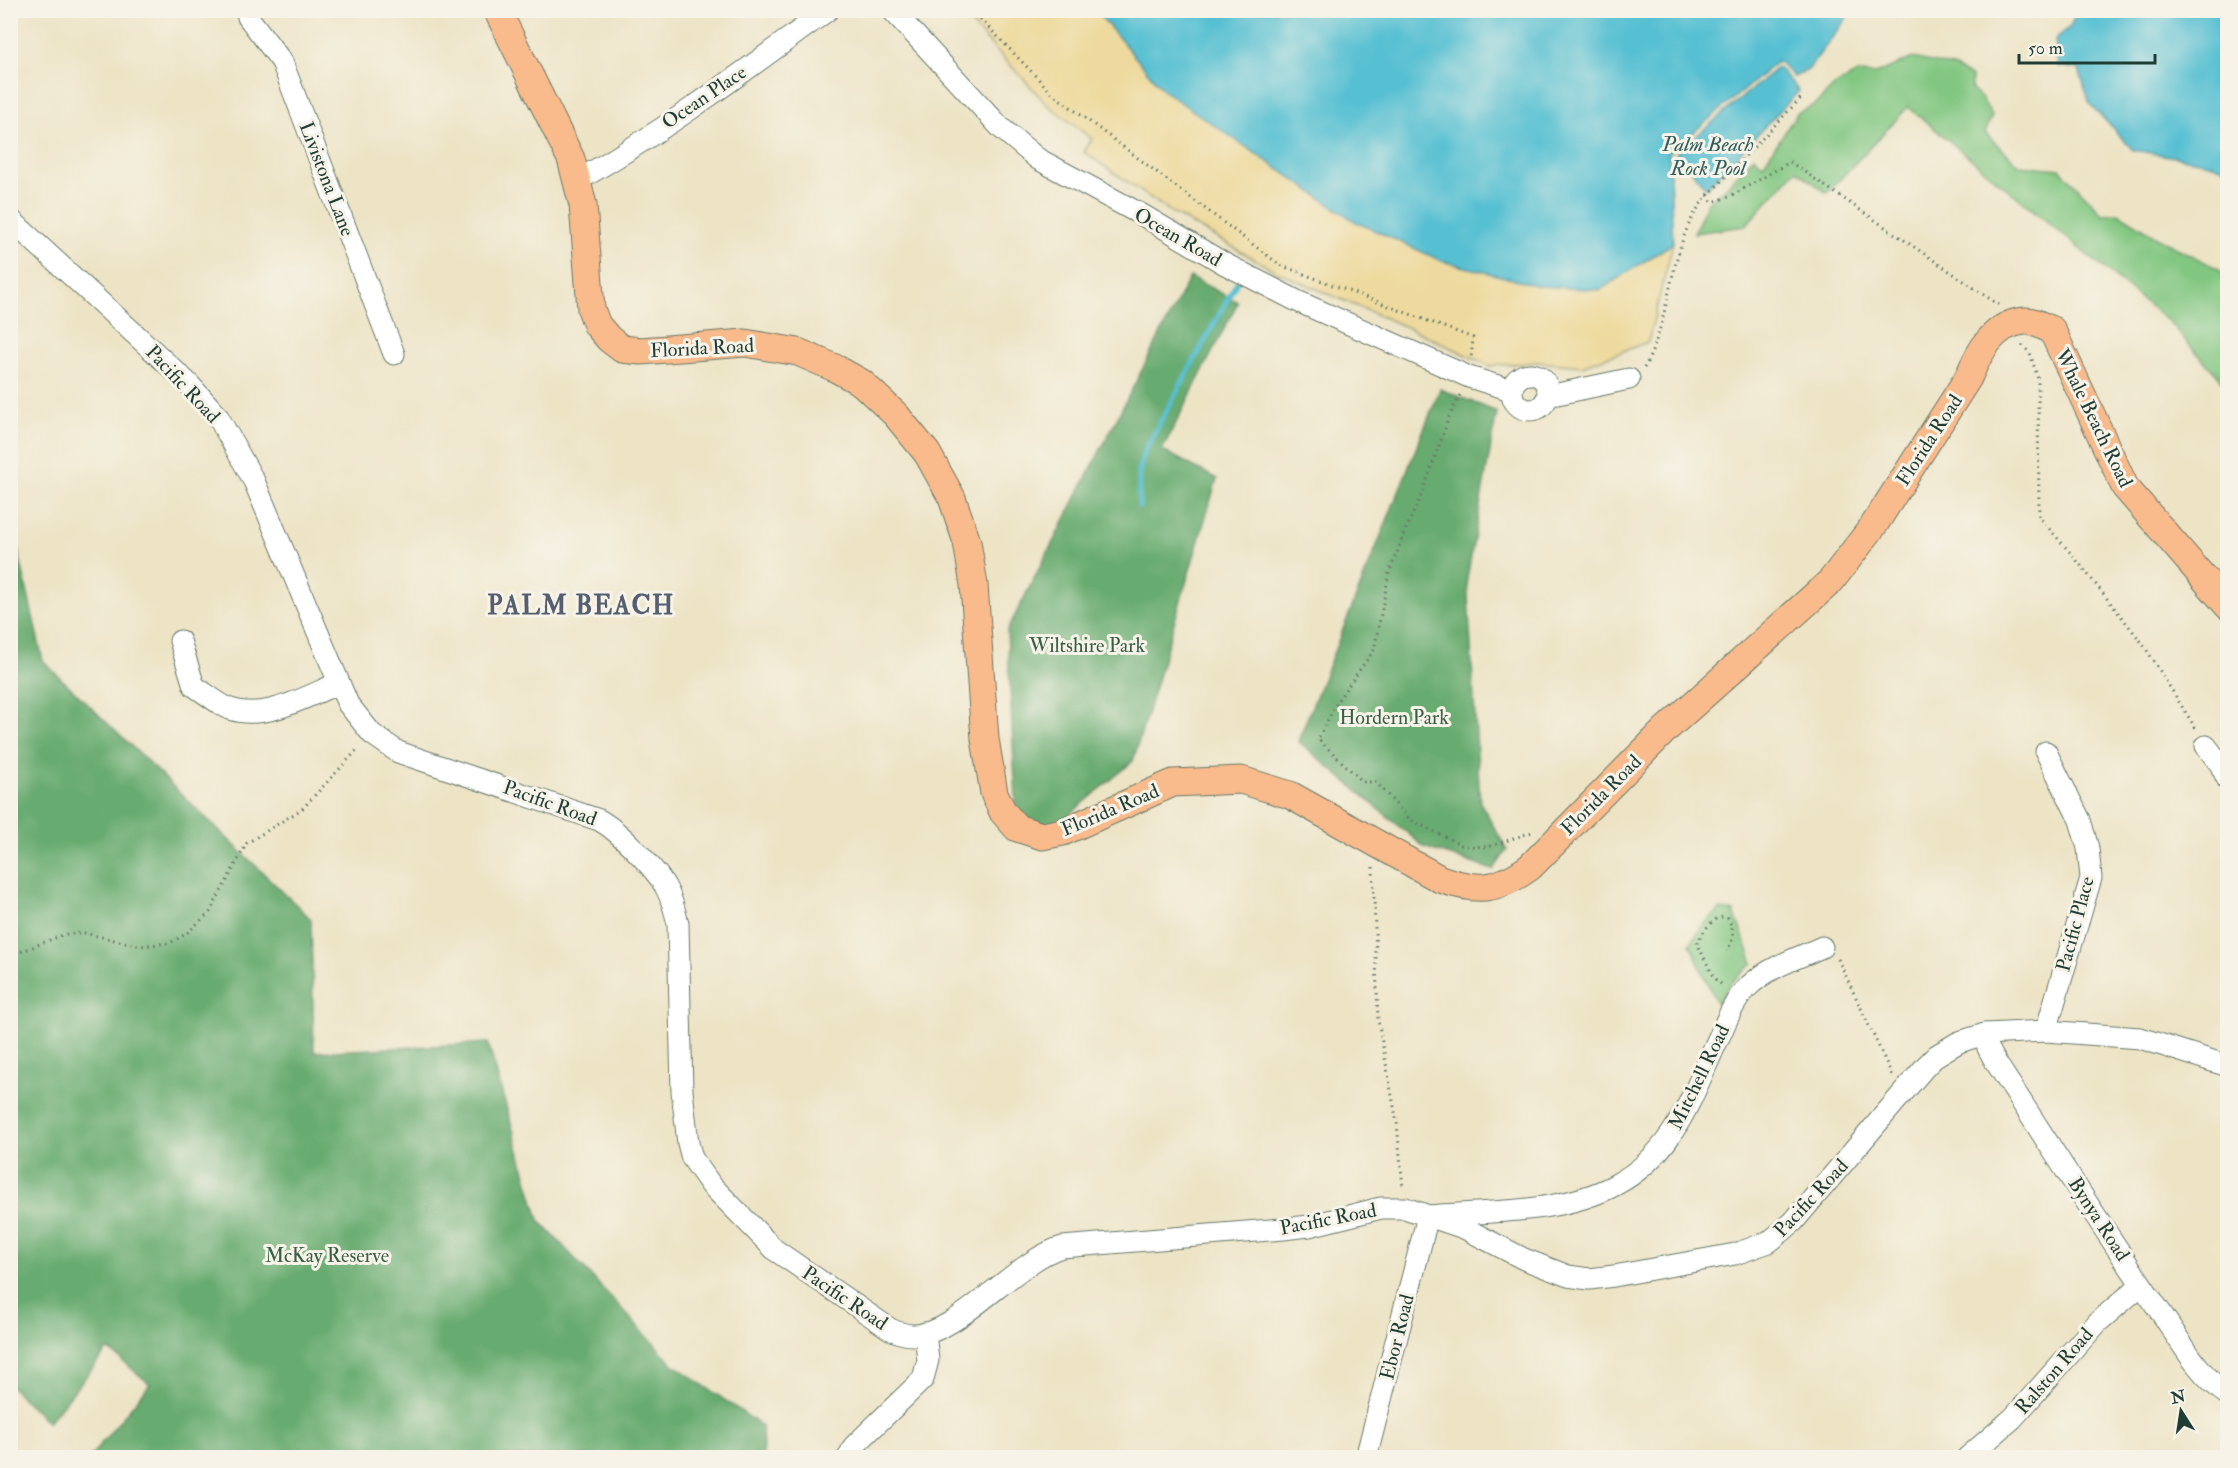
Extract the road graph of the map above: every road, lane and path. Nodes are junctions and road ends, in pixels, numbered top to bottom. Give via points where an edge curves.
1 (247, 10) edge
2 (497, 10) edge
3 (828, 10) edge
4 (892, 10) edge
5 (972, 10) edge
6 (1802, 97) dead end
7 (578, 180) junction
8 (1708, 195) junction
9 (10, 219) edge
10 (2014, 324) junction
11 (394, 354) dead end
12 (1469, 377) junction
13 (1629, 380) joint
14 (2228, 606) edge
15 (180, 641) dead end
16 (339, 683) junction
17 (372, 734) junction
18 (2206, 746) joint
19 (2046, 752) dead end
20 (2228, 780) edge
21 (1539, 830) dead end
22 (1372, 841) junction
23 (1822, 947) joint
24 (1727, 951) dead end
25 (10, 956) edge
26 (1721, 977) dead end
27 (2046, 1031) junction
28 (1984, 1034) junction
29 (2228, 1066) edge
30 (1901, 1094) junction
31 (1405, 1208) junction
32 (1428, 1216) junction
33 (2141, 1285) junction
34 (926, 1333) junction
35 (2228, 1395) edge
36 (848, 1458) edge
37 (1366, 1458) edge
38 (1967, 1458) edge

1 - 11 street, Livistona Lane via 282,62
2 - 7 main road, Florida Road
3 - 7 street, Ocean Place via 735,78
4 - 12 street, Ocean Road via 1001,128 1038,159 1297,301
5 - 12 path via 1053,94 1280,265 1473,338
6 - 8 path
7 - 22 main road, Florida Road via 591,309 597,325 609,339 622,349 641,351 745,343 798,352 861,382 896,415 927,453 952,498 967,542 974,585 985,740 994,793 1017,828 1042,836 1063,832 1173,783 1241,780 1290,795
8 - 10 path via 1712,201 1730,197 1785,163 1795,164 1995,303
8 - 13 path via 1696,209 1688,228 1656,344 1644,368
9 - 16 street, Pacific Road via 188,383 217,415 254,481
10 - 14 main road, Whale Beach Road via 2052,330 2125,487
10 - 18 path via 2030,352 2038,379 2039,517 2144,644
10 - 22 main road, Florida Road via 1979,353 1968,378 1874,525 1831,581 1666,729 1530,867 1512,880 1492,887 1461,886 1440,879
12 - 13 street, Ocean Road via 1512,390 1519,378 1532,374 1545,382 1548,396
12 - 21 path via 1449,417 1389,573 1374,650 1338,700 1318,739 1363,782 1376,782 1409,819 1463,846 1488,847
15 - 16 street via 194,686 230,708 251,712 273,709
16 - 17 street, Pacific Road via 348,704
17 - 25 path via 302,809 247,843 210,912 186,934 170,943 141,946 84,933 65,934
17 - 34 street, Pacific Road via 398,752 599,820 617,832 650,867 665,885 678,924 682,1091 688,1143 699,1170 775,1250 890,1329 913,1335
18 - 20 street
19 - 27 street, Pacific Place via 2080,820 2091,878
22 - 31 path via 1378,1020 1397,1123
23 - 30 path via 1838,959
23 - 32 street, Mitchell Road via 1763,974 1742,993 1674,1132 1656,1156 1637,1172 1599,1192 1551,1206
24 - 26 path via 1734,931 1728,918 1722,916 1716,918 1697,943 1721,986
27 - 28 street, Pacific Road
27 - 29 street, Pacific Road via 2140,1038
28 - 30 street, Pacific Road via 1937,1054
28 - 33 street, Bynya Road via 1995,1060
30 - 32 street, Pacific Road via 1793,1222 1769,1242 1735,1254 1589,1279 1568,1276 1464,1228
31 - 32 street, Pacific Road
31 - 34 street, Pacific Road via 1381,1208 1283,1229 1062,1247 1038,1256 951,1322
32 - 37 street, Ebor Road
33 - 35 street, Bynya Road via 2199,1368
33 - 38 street, Ralston Road via 2098,1322 2013,1418
34 - 36 street via 928,1360 923,1379 854,1446

